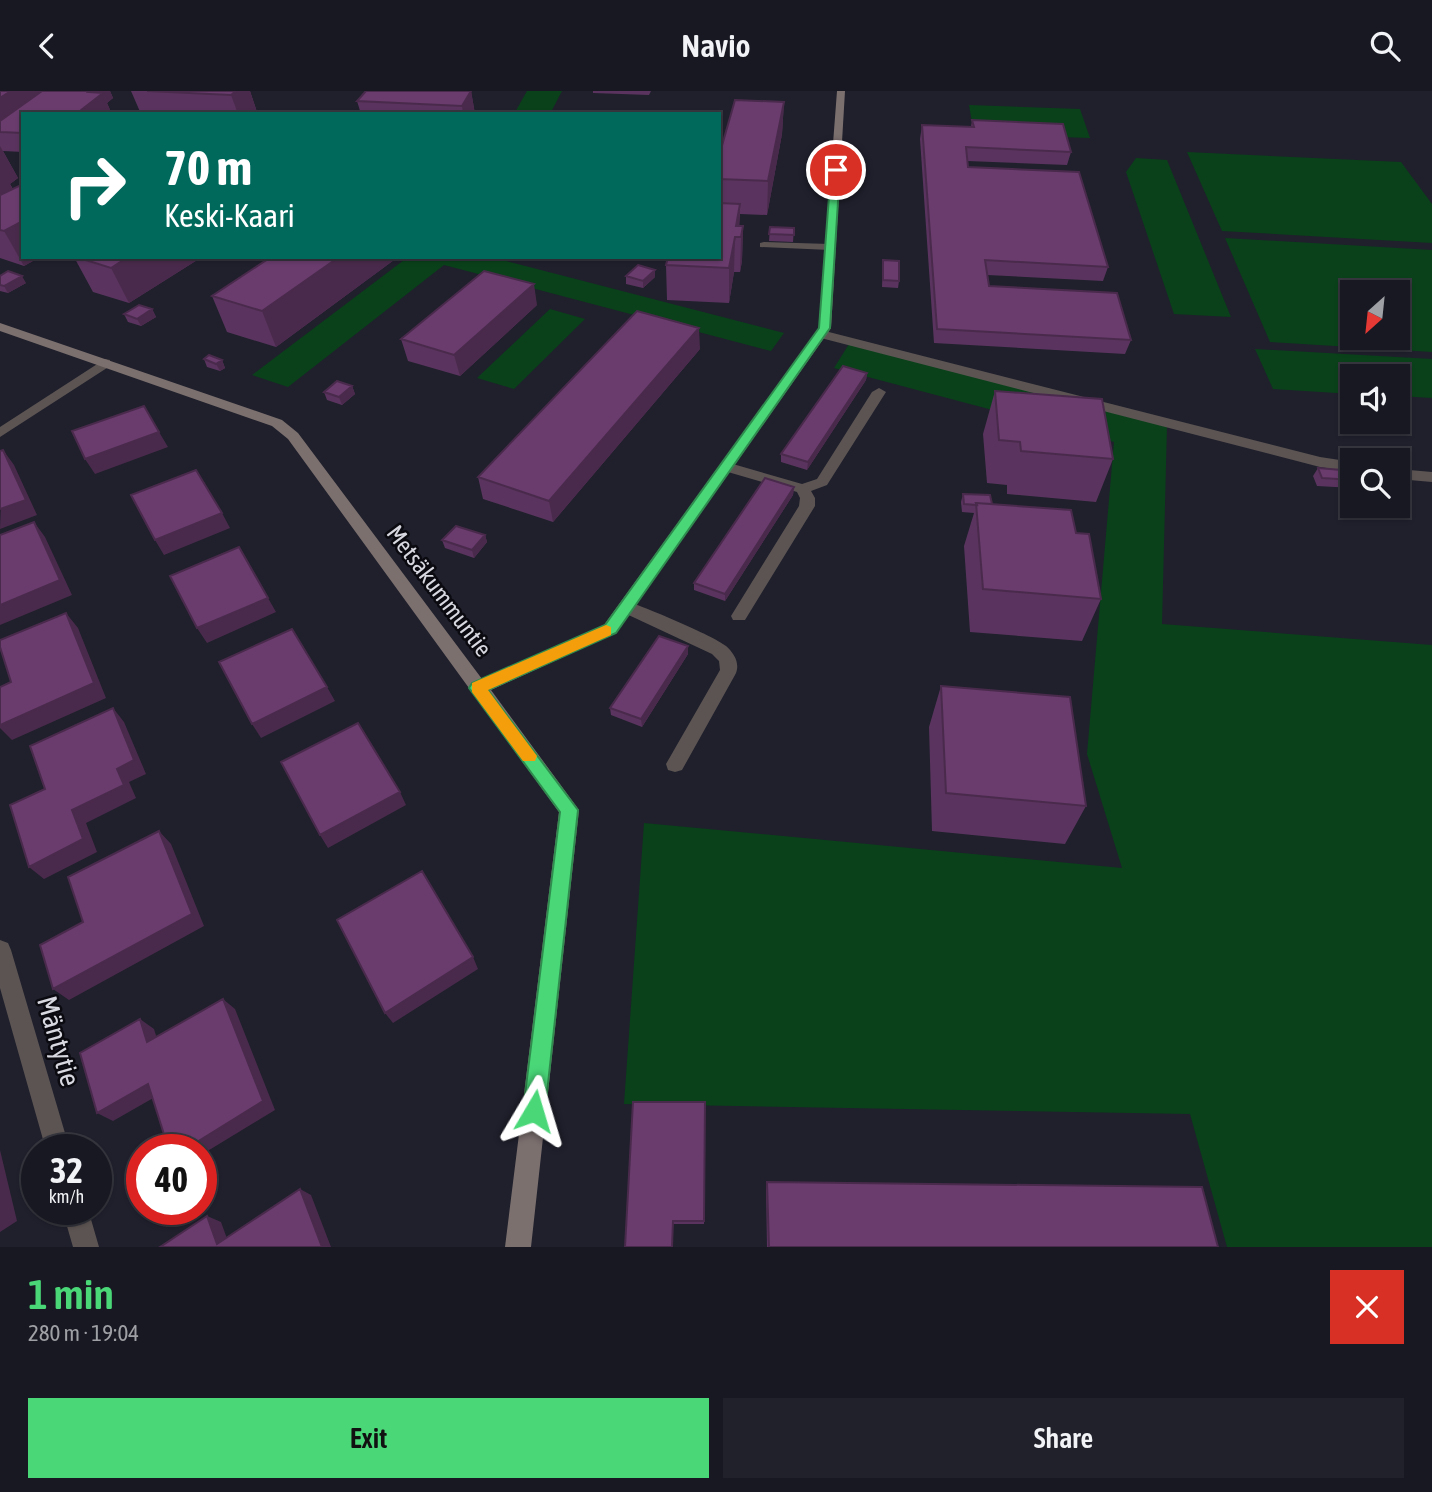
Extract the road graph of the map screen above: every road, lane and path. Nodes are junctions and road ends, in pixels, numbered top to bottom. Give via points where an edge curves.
1 (841, 91) edge
2 (764, 245) dead end
3 (830, 247) junction
4 (0, 327) edge
5 (821, 334) junction
6 (105, 363) junction
7 (879, 392) dead end
8 (0, 433) edge
9 (1340, 465) edge
10 (726, 467) junction
11 (1410, 475) edge
12 (1432, 477) edge
13 (803, 489) junction
14 (626, 607) junction
15 (739, 616) dead end
16 (478, 688) junction
17 (675, 764) dead end
18 (0, 950) edge
19 (53, 1134) edge
20 (80, 1225) edge
21 (86, 1247) edge
22 (518, 1247) edge

1 - 3 street
2 - 3 street
3 - 5 street
4 - 6 street, Metsäkummuntie
5 - 9 street
5 - 10 street
6 - 8 street
6 - 16 street, Metsäkummuntie via 278,423 293,436
7 - 13 street via 822,482
10 - 13 street
10 - 14 street
11 - 12 street
13 - 15 street via 807,506
14 - 16 street via 610,629
14 - 17 street via 718,649 727,659 729,670
16 - 22 street, Metsäkummuntie via 569,810
18 - 19 street, Mäntytie
20 - 21 street

